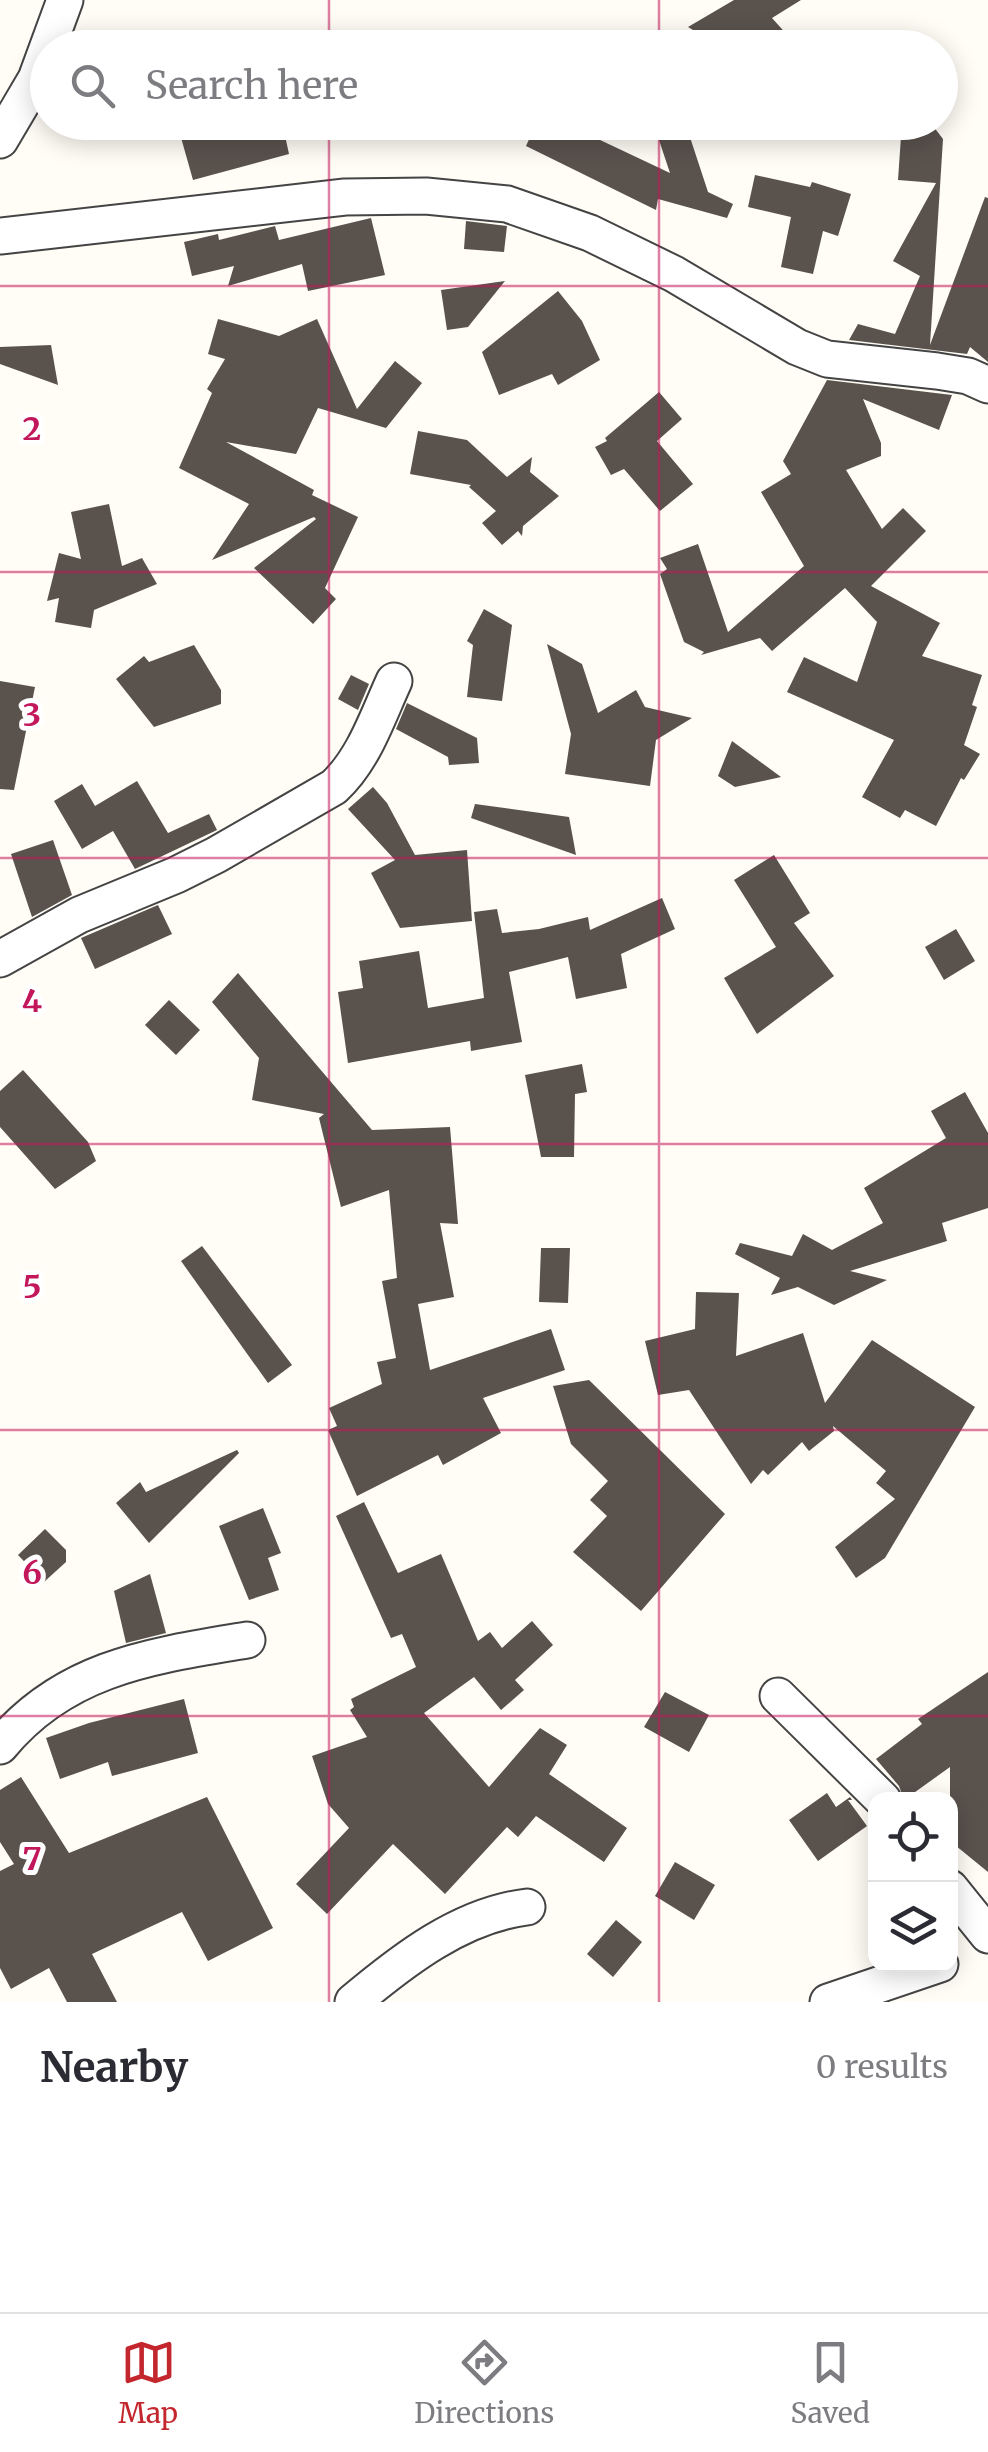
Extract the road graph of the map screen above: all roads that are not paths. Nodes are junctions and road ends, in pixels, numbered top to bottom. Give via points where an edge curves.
1 (65, 0) edge
2 (54, 30) edge
3 (30, 88) edge
4 (0, 140) edge
5 (0, 236) edge
6 (988, 385) edge
7 (394, 681) dead end
8 (0, 959) edge
9 (247, 1640) dead end
10 (778, 1696) dead end
11 (0, 1746) edge
12 (875, 1792) edge
13 (958, 1898) edge
14 (527, 1907) dead end
15 (988, 1935) edge
16 (988, 1948) edge
17 (958, 1958) edge
18 (916, 1972) edge
19 (353, 2002) edge
20 (828, 2002) edge

1 - 2 street
3 - 4 street
5 - 6 street via 345,196 507,204 590,233 828,359 937,370
7 - 8 street via 365,746 334,787 216,855 79,914
9 - 11 street via 93,1675 32,1711
10 - 12 street
13 - 15 street
14 - 19 street via 457,1928
16 - 17 street
18 - 20 street

